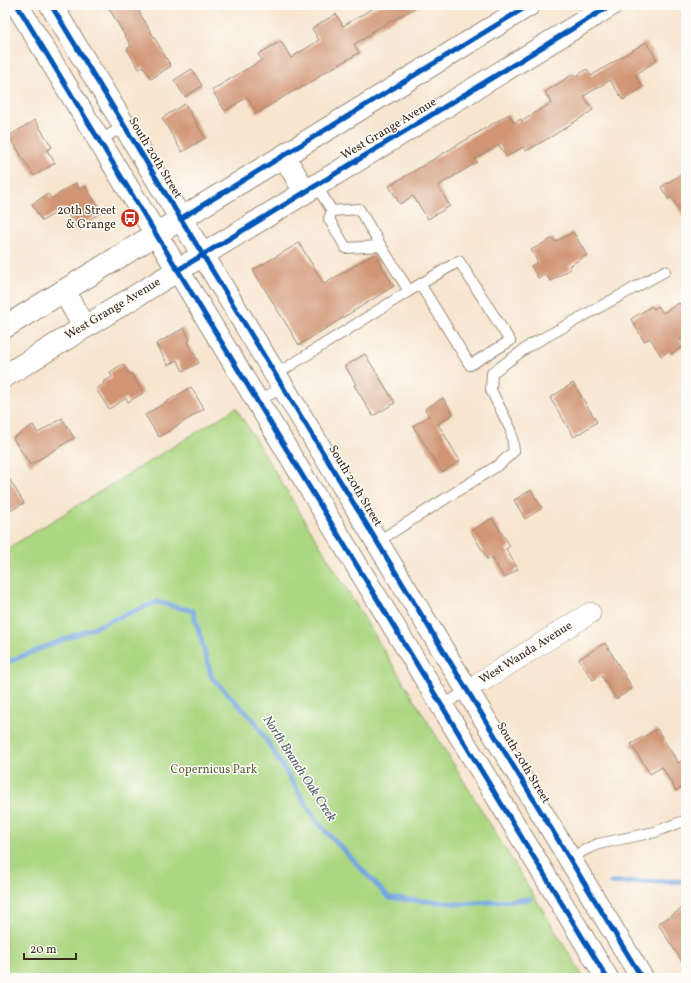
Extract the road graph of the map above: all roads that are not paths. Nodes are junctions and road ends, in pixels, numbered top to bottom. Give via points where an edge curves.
1 (17, 5) edge
2 (51, 5) edge
3 (529, 5) edge
4 (611, 5) edge
5 (124, 126) junction
6 (99, 141) junction
7 (284, 156) junction
8 (310, 189) junction
9 (332, 211) junction
10 (180, 219) junction
11 (156, 235) junction
12 (381, 246) junction
13 (202, 255) junction
14 (178, 270) junction
15 (664, 271) dead end
16 (420, 284) junction
17 (64, 291) junction
18 (409, 291) junction
19 (84, 327) junction
20 (5, 328) edge
21 (5, 376) edge
22 (279, 381) junction
23 (258, 402) junction
24 (377, 542) junction
25 (590, 613) dead end
26 (475, 686) junction
27 (442, 706) junction
28 (686, 820) edge
29 (569, 859) junction
30 (607, 978) edge
31 (642, 978) edge

1 - 6 street
2 - 5 street, South 20th Street
3 - 7 street
4 - 8 street, West Grange Avenue
5 - 6 lane
5 - 10 street, South 20th Street
6 - 11 street
7 - 8 street
7 - 10 street
8 - 9 lane
8 - 13 street, West Grange Avenue
9 - 12 lane via 359,209
9 - 12 lane via 329,219 346,248
10 - 11 street
10 - 13 street, South 20th Street
11 - 14 street
11 - 17 street
12 - 18 lane
13 - 14 street, West Grange Avenue
13 - 22 street, South 20th Street
14 - 19 street, West Grange Avenue
14 - 23 street
15 - 24 lane via 529,346 492,373 491,390 511,430 514,450 500,464
16 - 16 lane via 459,261 510,341 470,365
16 - 18 lane
17 - 19 street
17 - 20 street
18 - 22 lane
19 - 21 street, West Grange Avenue
22 - 23 lane
22 - 24 street, South 20th Street
23 - 27 street
24 - 26 street, South 20th Street
25 - 26 street, West Wanda Avenue
26 - 27 lane, West Wanda Avenue
26 - 29 street, South 20th Street
27 - 30 street
28 - 29 lane via 655,832 598,844
29 - 31 street, South 20th Street

